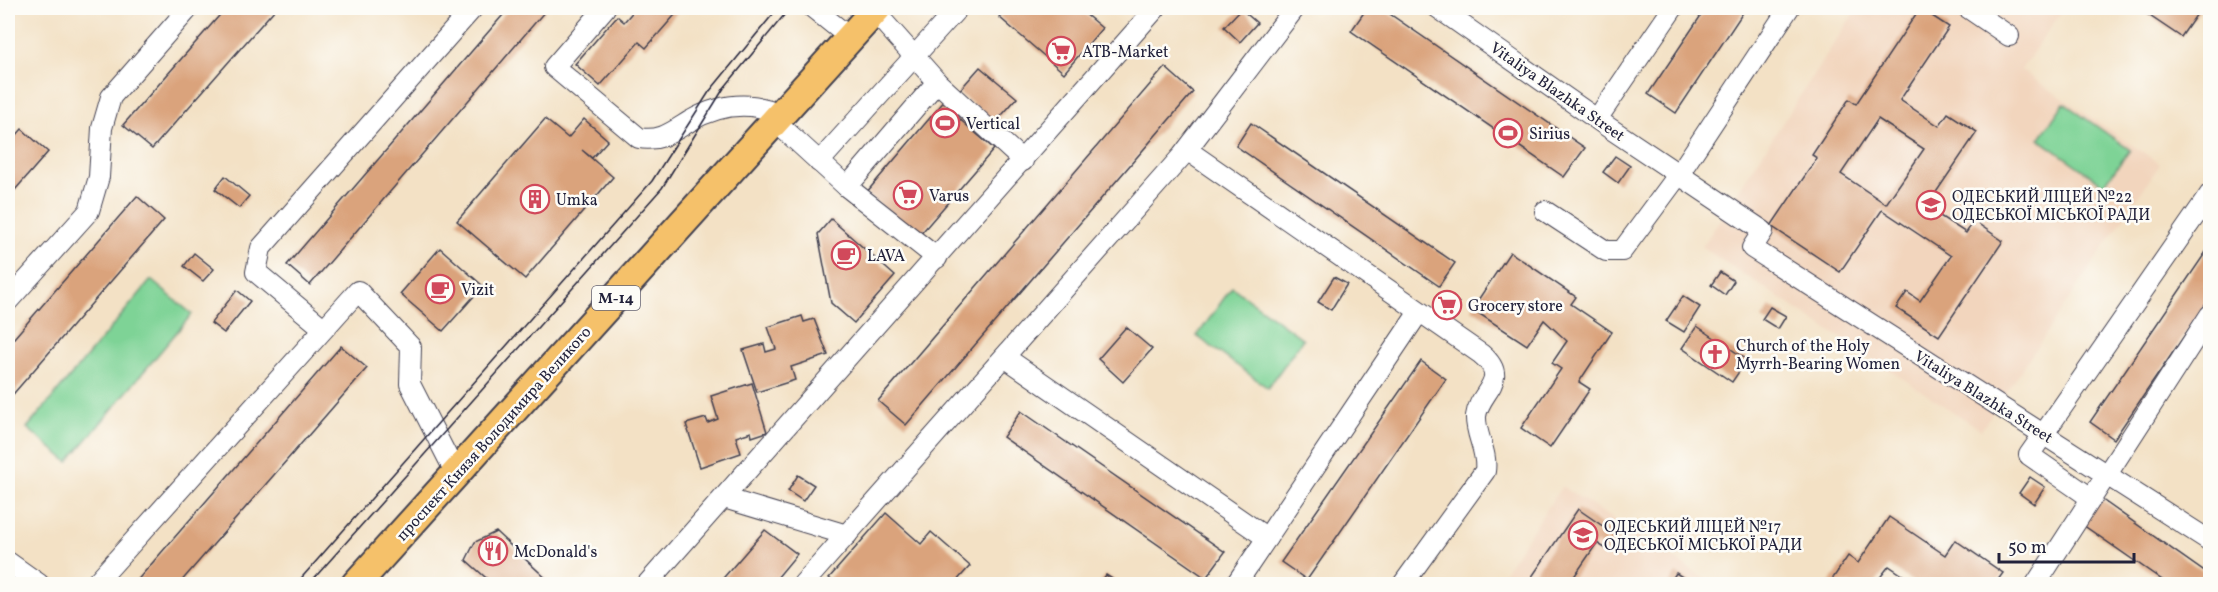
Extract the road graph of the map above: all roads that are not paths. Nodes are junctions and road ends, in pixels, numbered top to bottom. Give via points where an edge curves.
1 (189, 8) edge
2 (473, 8) edge
3 (605, 8) edge
4 (813, 8) edge
5 (958, 8) edge
6 (1156, 8) edge
7 (1295, 8) edge
8 (1438, 8) edge
9 (1673, 8) edge
10 (1789, 8) edge
11 (1968, 8) edge
12 (875, 9) edge
13 (2009, 36) dead end
14 (849, 38) junction
15 (915, 57) junction
16 (937, 82) junction
17 (779, 118) junction
18 (1597, 119) junction
19 (1187, 150) junction
20 (1023, 161) junction
21 (819, 162) junction
22 (1679, 174) junction
23 (847, 187) junction
24 (2211, 194) edge
25 (1545, 211) dead end
26 (937, 258) junction
27 (8, 301) edge
28 (1419, 312) junction
29 (2211, 315) edge
30 (323, 328) junction
31 (1006, 358) junction
32 (2044, 434) junction
33 (456, 474) junction
34 (2106, 474) junction
35 (724, 498) junction
36 (2091, 498) junction
37 (847, 535) junction
38 (1267, 538) junction
39 (2211, 541) edge
40 (8, 562) edge
41 (39, 585) edge
42 (95, 585) edge
43 (356, 585) edge
44 (647, 585) edge
45 (803, 585) edge
46 (1236, 585) edge
47 (1403, 585) edge
48 (2036, 585) edge

1 - 27 street via 111,97 102,128 99,177 89,211
2 - 30 street via 261,248 256,272
3 - 17 street via 554,67 639,138 662,138 726,106 766,107
4 - 14 street
5 - 15 street
6 - 20 street
7 - 19 street
8 - 18 street, Vitaliya Blazhka Street
9 - 18 street
10 - 22 street
11 - 13 street
12 - 14 highway, проспект Князя Володимира Великого / М-14
12 - 15 street
14 - 17 highway, проспект Князя Володимира Великого / М-14
15 - 16 street
15 - 21 street
16 - 20 street
16 - 23 street
17 - 21 street
17 - 33 highway, проспект Князя Володимира Великого / М-14
18 - 22 street, Vitaliya Blazhka Street
19 - 28 street
19 - 31 street
20 - 26 street
21 - 23 street
22 - 25 street via 1622,251 1606,251
22 - 32 street, Vitaliya Blazhka Street via 1763,231 1752,248
23 - 26 street
24 - 32 street
26 - 35 street
28 - 38 street
28 - 47 street via 1488,361 1494,382 1476,416 1485,450 1485,471
29 - 34 street
30 - 33 street via 358,291 411,347 410,384
30 - 42 street
31 - 37 street
31 - 38 street
32 - 34 street, Vitaliya Blazhka Street
32 - 36 street via 2029,455
33 - 43 highway, проспект Князя Володимира Великого / М-14
34 - 36 street
34 - 39 street, Vitaliya Blazhka Street
35 - 37 street
35 - 44 street
36 - 48 street
37 - 45 street
38 - 46 street
40 - 41 street

